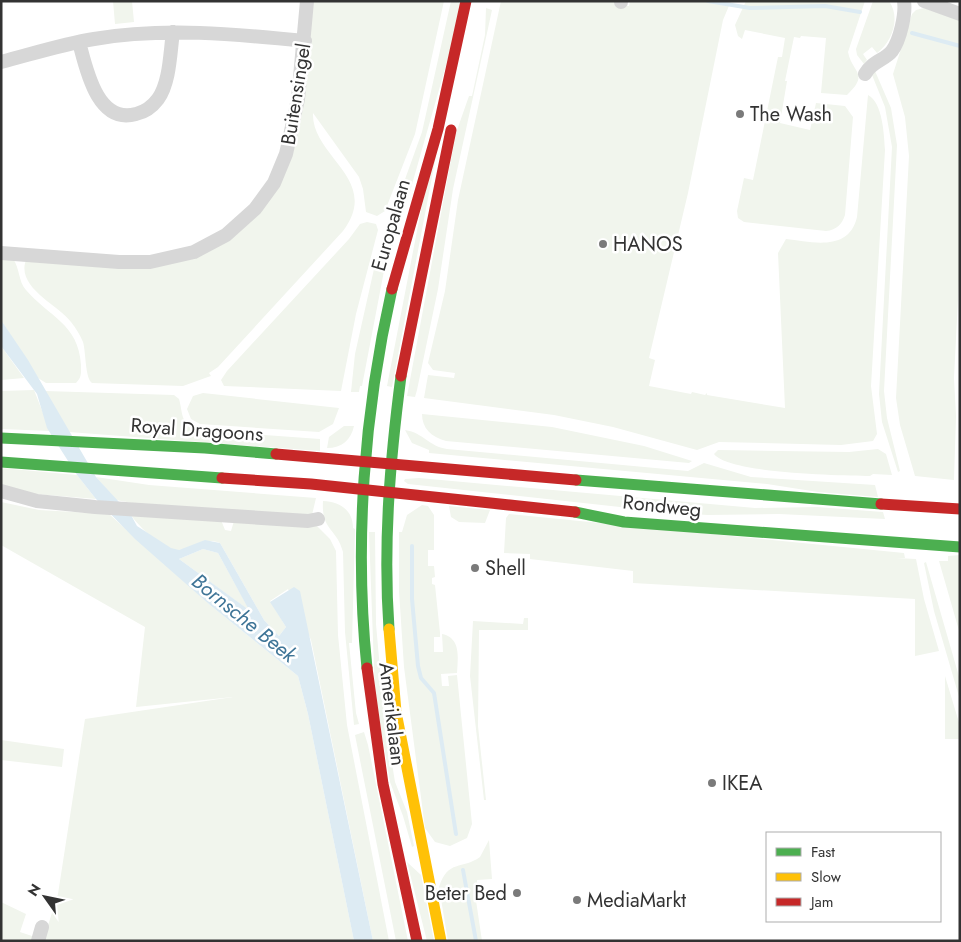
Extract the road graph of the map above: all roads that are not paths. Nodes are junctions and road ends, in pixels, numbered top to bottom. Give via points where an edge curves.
1 (308, 1) edge
2 (466, 1) edge
3 (904, 1) edge
4 (924, 1) edge
5 (960, 14) edge
6 (173, 32) junction
7 (305, 41) junction
8 (79, 42) junction
9 (1, 62) edge
10 (865, 74) dead end
11 (454, 120) dead end
12 (1, 253) edge
13 (1, 438) edge
14 (365, 461) junction
15 (1, 462) edge
16 (390, 463) junction
17 (363, 489) junction
18 (1, 491) edge
19 (388, 492) junction
20 (960, 509) edge
21 (318, 519) dead end
22 (960, 547) edge
23 (383, 784) junction
24 (425, 862) junction
25 (42, 927) dead end
26 (38, 941) edge
27 (417, 941) edge
28 (441, 941) edge

1 - 7 street, Buitensingel
2 - 14 main road, Europalaan via 439,125 392,292 380,351
3 - 10 street via 906,14 892,51
4 - 5 street
6 - 7 street
6 - 8 street
6 - 8 street via 165,85 158,99 146,111 130,116 116,112 99,100 91,85
7 - 12 street, Buitensingel via 295,121 286,154 274,183 255,209 226,235 194,252 150,262
8 - 9 street
11 - 16 main road, Europalaan via 407,339
13 - 14 main road, Royal Dragoons via 205,448
14 - 16 main road, Royal Dragoons
14 - 17 main road, Europalaan
15 - 17 main road
16 - 19 main road, Europalaan
16 - 20 main road, Rondweg
17 - 19 main road, Rondweg
17 - 23 main road, Amerikalaan via 363,625 369,695
18 - 21 street via 37,501 95,507 308,521
19 - 22 main road, Rondweg via 557,509 624,522
19 - 24 main road, Amerikalaan via 387,584 392,674 404,759
23 - 24 main road via 403,847 412,857
23 - 27 main road, Amerikalaan
24 - 28 main road, Amerikalaan
25 - 26 street

